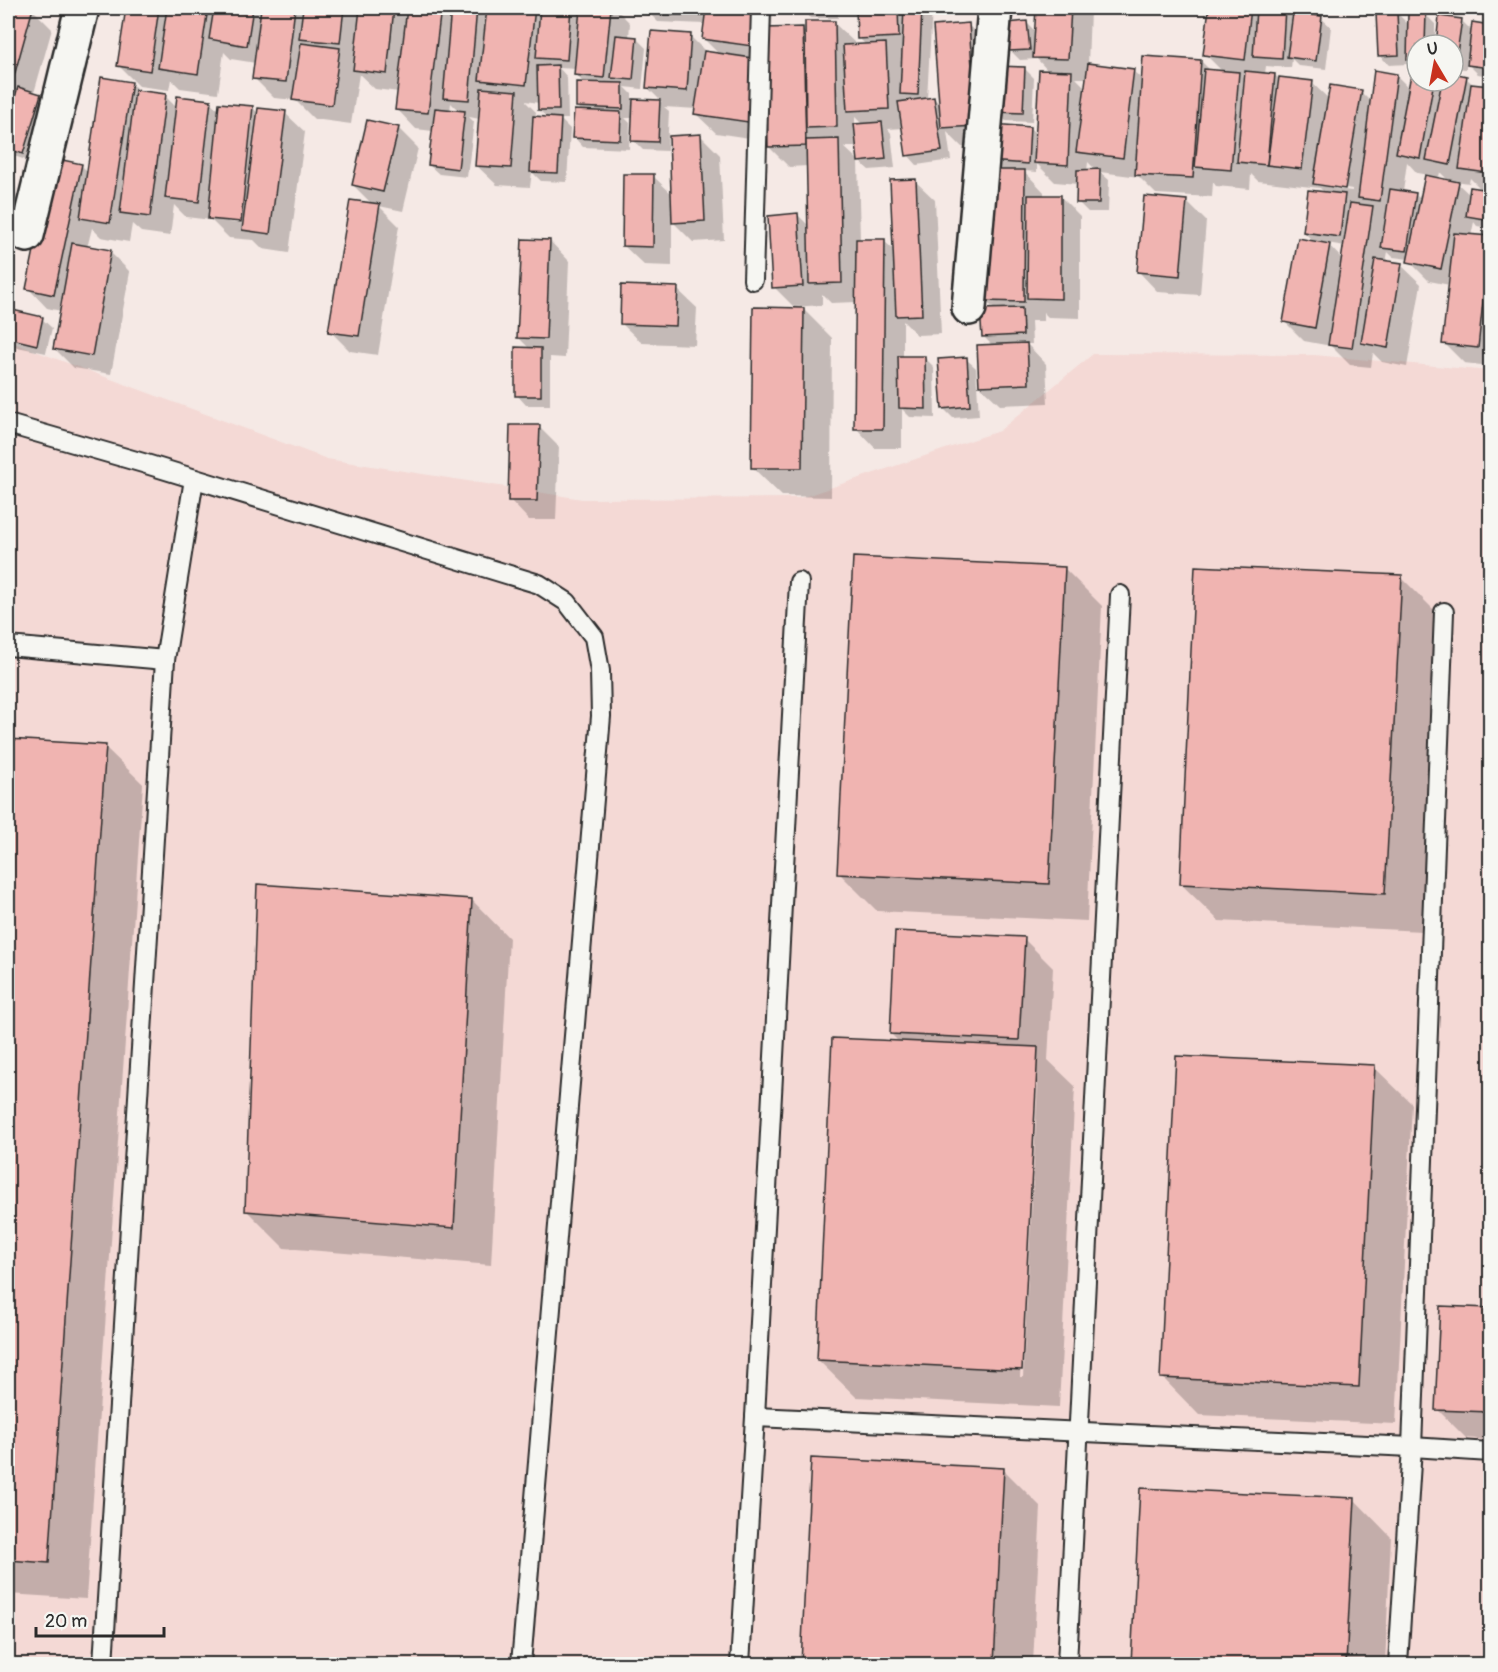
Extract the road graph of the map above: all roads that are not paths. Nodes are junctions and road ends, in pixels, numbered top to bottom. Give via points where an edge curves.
1 (82, 8) edge
2 (760, 8) edge
3 (995, 8) edge
4 (27, 235) dead end
5 (753, 280) dead end
6 (969, 308) dead end
7 (8, 424) edge
8 (194, 479) junction
9 (799, 582) dead end
10 (1120, 595) dead end
11 (1444, 612) dead end
12 (8, 646) edge
13 (165, 660) junction
14 (755, 1417) junction
15 (1079, 1432) junction
16 (1412, 1447) junction
17 (1491, 1452) edge
18 (103, 1665) edge
19 (521, 1665) edge
20 (740, 1665) edge
21 (1067, 1665) edge
22 (1398, 1665) edge

1 - 4 street
2 - 5 lane
3 - 6 street
7 - 8 lane
8 - 13 lane
8 - 19 lane via 539,584 567,602 594,637 602,716
9 - 14 lane
10 - 15 lane
11 - 16 lane
12 - 13 lane
13 - 18 lane
14 - 15 lane
14 - 20 lane
15 - 16 lane
15 - 21 lane
16 - 17 lane
16 - 22 lane

